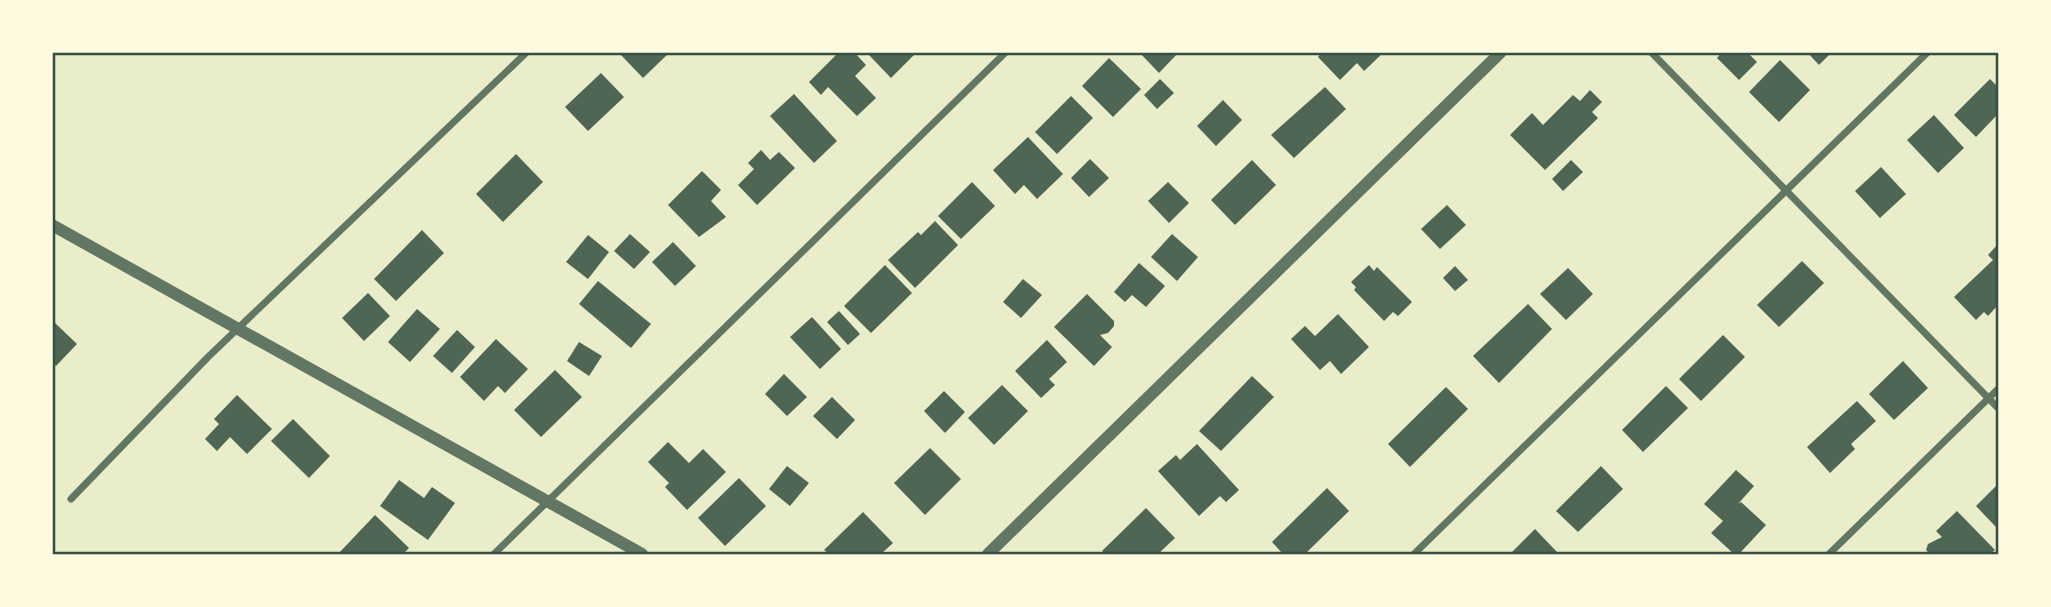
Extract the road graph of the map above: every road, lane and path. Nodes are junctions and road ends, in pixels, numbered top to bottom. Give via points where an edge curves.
1 (527, 52) edge
2 (1006, 52) edge
3 (1501, 52) edge
4 (1651, 52) edge
5 (1928, 52) edge
6 (1785, 191) junction
7 (52, 225) edge
8 (239, 328) junction
9 (1998, 389) edge
10 (1989, 398) junction
11 (1998, 408) edge
12 (71, 499) dead end
13 (547, 502) junction
14 (494, 555) edge
15 (642, 555) edge
16 (988, 555) edge
17 (1414, 555) edge
18 (1829, 555) edge

1 - 8 street
2 - 13 street
3 - 16 street
4 - 6 street
5 - 6 street
6 - 10 street
6 - 17 street
7 - 8 street
8 - 12 street
8 - 13 street
9 - 10 street
10 - 11 street
10 - 18 street
13 - 14 street
13 - 15 street

